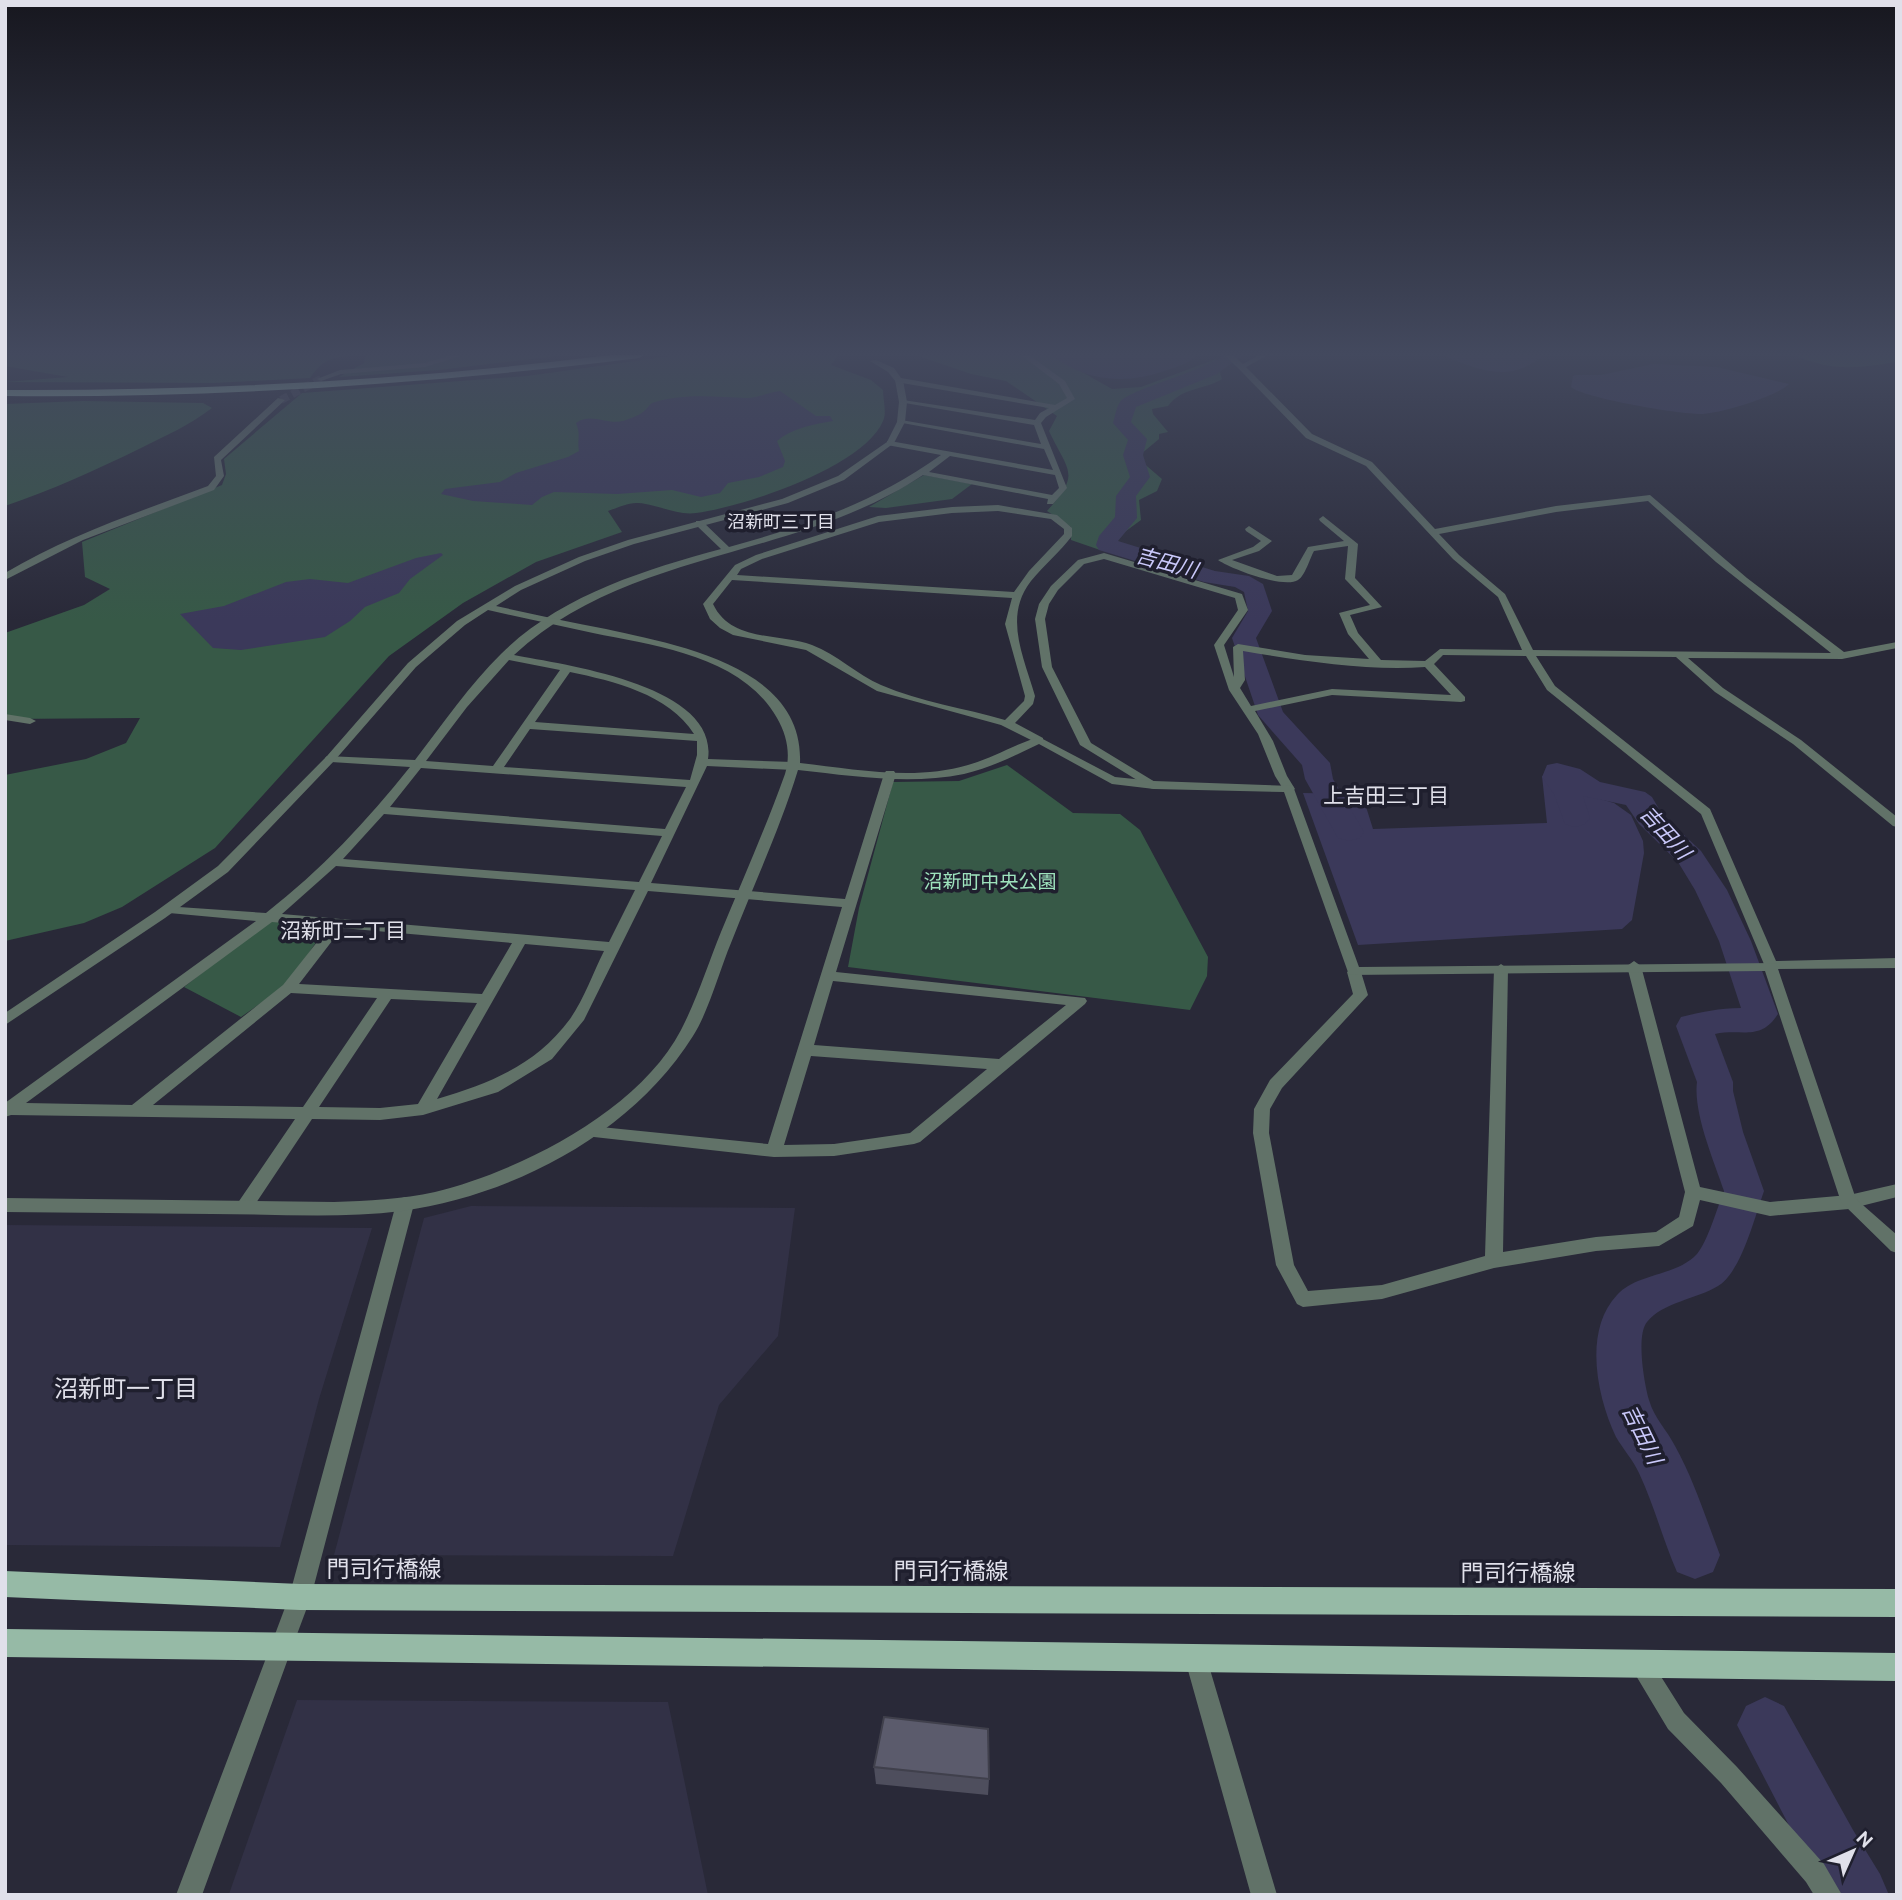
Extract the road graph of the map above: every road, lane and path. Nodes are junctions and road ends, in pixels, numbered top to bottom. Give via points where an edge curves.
1 (234, 444) edge
2 (889, 444) edge
3 (894, 444) edge
4 (1026, 444) edge
5 (1044, 444) edge
6 (1325, 444) edge
7 (1045, 447) junction
8 (949, 453) junction
9 (923, 473) junction
10 (1057, 473) junction
11 (1055, 498) junction
12 (1038, 514) junction
13 (1323, 519) dead end
14 (699, 523) junction
15 (1249, 529) dead end
16 (1433, 532) junction
17 (1351, 543) junction
18 (726, 548) junction
19 (728, 577) junction
20 (5, 578) edge
21 (1018, 595) junction
22 (486, 607) junction
23 (550, 621) junction
24 (1897, 645) edge
25 (1529, 653) junction
26 (1679, 655) junction
27 (504, 656) junction
28 (1842, 656) junction
29 (1379, 664) junction
30 (1428, 664) junction
31 (566, 670) junction
32 (1234, 690) junction
33 (1247, 710) junction
34 (5, 717) edge
35 (30, 721) dead end
36 (1007, 724) junction
37 (527, 725) junction
38 (702, 738) junction
39 (1039, 740) junction
40 (331, 758) junction
41 (703, 762) junction
42 (418, 765) junction
43 (793, 766) junction
44 (496, 770) junction
45 (890, 774) junction
46 (694, 784) junction
47 (1154, 785) junction
48 (1289, 789) junction
49 (380, 810) junction
50 (1897, 823) edge
51 (670, 834) junction
52 (333, 862) junction
53 (645, 887) junction
54 (744, 895) junction
55 (849, 903) junction
56 (169, 909) junction
57 (271, 917) junction
58 (339, 923) junction
59 (521, 939) junction
60 (615, 947) junction
61 (1897, 964) edge
62 (1634, 966) junction
63 (1771, 966) junction
64 (1501, 969) junction
65 (1354, 972) junction
66 (830, 976) junction
67 (288, 988) junction
68 (387, 994) junction
69 (485, 999) junction
70 (5, 1020) edge
71 (806, 1050) junction
72 (1002, 1065) junction
73 (423, 1109) junction
74 (6, 1110) edge
75 (136, 1110) junction
76 (309, 1112) junction
77 (591, 1132) junction
78 (774, 1151) junction
79 (1897, 1190) edge
80 (1693, 1192) junction
81 (1849, 1202) junction
82 (405, 1204) junction
83 (5, 1205) edge
84 (244, 1207) junction
85 (1897, 1245) edge
86 (1494, 1261) junction
87 (5, 1584) edge
88 (300, 1597) junction
89 (1897, 1604) edge
90 (5, 1643) edge
91 (282, 1645) junction
92 (1195, 1656) junction
93 (1640, 1664) junction
94 (1897, 1667) edge
95 (189, 1895) edge
96 (1264, 1895) edge
97 (1829, 1895) edge

1 - 20 street via 217,459 220,476 211,488 78,539
2 - 14 street via 855,470 822,487
3 - 8 street
4 - 7 street
5 - 7 street
6 - 16 street via 1369,464
7 - 10 street
8 - 9 street
8 - 10 street
9 - 11 street
9 - 18 street via 861,507 794,532
10 - 11 street via 1063,488
11 - 12 street
12 - 19 street via 977,507 878,520 759,557 737,567
12 - 21 street via 1062,522 1069,534 1031,572
13 - 17 street
14 - 18 street
14 - 22 street via 582,559
15 - 17 street via 1267,541 1223,560 1276,579 1296,578 1311,549
16 - 25 street via 1502,596
16 - 28 street via 1556,509 1650,498 1705,549
17 - 29 street via 1350,579 1377,607 1344,613 1353,634
18 - 23 street via 639,576
19 - 21 street
19 - 36 street via 708,604 720,624 736,633 804,646 879,688
21 - 36 street via 1010,624 1030,696
22 - 23 street
22 - 40 street via 412,665
23 - 27 street
23 - 43 street via 695,654 744,677 784,717
24 - 28 street
25 - 26 street
25 - 30 street via 1440,652
25 - 63 street via 1551,688 1706,812
26 - 28 street
26 - 50 street
27 - 31 street
27 - 42 street
29 - 30 street
29 - 32 street via 1305,659 1238,647 1240,680
30 - 33 street via 1461,699 1332,692
31 - 37 street
31 - 38 street via 662,697 691,718
32 - 33 street
32 - 47 street via 1219,645 1243,610 1239,596 1104,556 1081,562 1054,588 1041,618 1047,667 1086,745
33 - 48 street via 1264,733 1279,778
34 - 35 street
36 - 39 street
37 - 38 street
37 - 44 street
38 - 41 street
39 - 45 street via 967,770
39 - 47 street via 1112,780
40 - 42 street
40 - 56 street via 223,869
41 - 43 street
41 - 46 street
42 - 44 street
42 - 49 street
43 - 45 street
43 - 54 street
44 - 46 street
45 - 55 street
46 - 51 street
47 - 48 street
48 - 65 street
49 - 51 street
49 - 52 street
51 - 53 street
52 - 53 street
52 - 57 street
53 - 54 street
53 - 60 street
54 - 55 street
54 - 77 street via 688,1032 635,1097
55 - 66 street
56 - 57 street
56 - 70 street
57 - 58 street
57 - 74 street
58 - 59 street
58 - 67 street
59 - 60 street
59 - 69 street
60 - 73 street via 577,1020 547,1055 492,1088
61 - 63 street
62 - 63 street
62 - 64 street
62 - 80 street
63 - 81 street
64 - 65 street
64 - 86 street
65 - 86 street via 1361,995 1276,1084 1262,1109 1261,1133 1285,1265 1303,1299 1382,1292
66 - 71 street
66 - 72 street via 1080,1001
67 - 68 street
67 - 75 street
68 - 69 street
68 - 76 street
69 - 73 street
71 - 72 street
71 - 78 street
72 - 78 street via 914,1138 834,1150
73 - 76 street via 380,1114
74 - 75 street
75 - 76 street
76 - 84 street
77 - 78 street
77 - 82 street via 519,1171
79 - 81 street
80 - 81 street via 1770,1209
80 - 86 street via 1687,1221 1659,1239
81 - 85 street
82 - 84 street via 341,1209
82 - 88 street
83 - 84 street
87 - 88 main road, 門司行橋線
88 - 89 main road, 門司行橋線
88 - 91 street
90 - 91 main road
91 - 92 main road
91 - 95 street
92 - 93 main road
92 - 96 street
93 - 94 main road
93 - 97 street via 1676,1721 1730,1776

